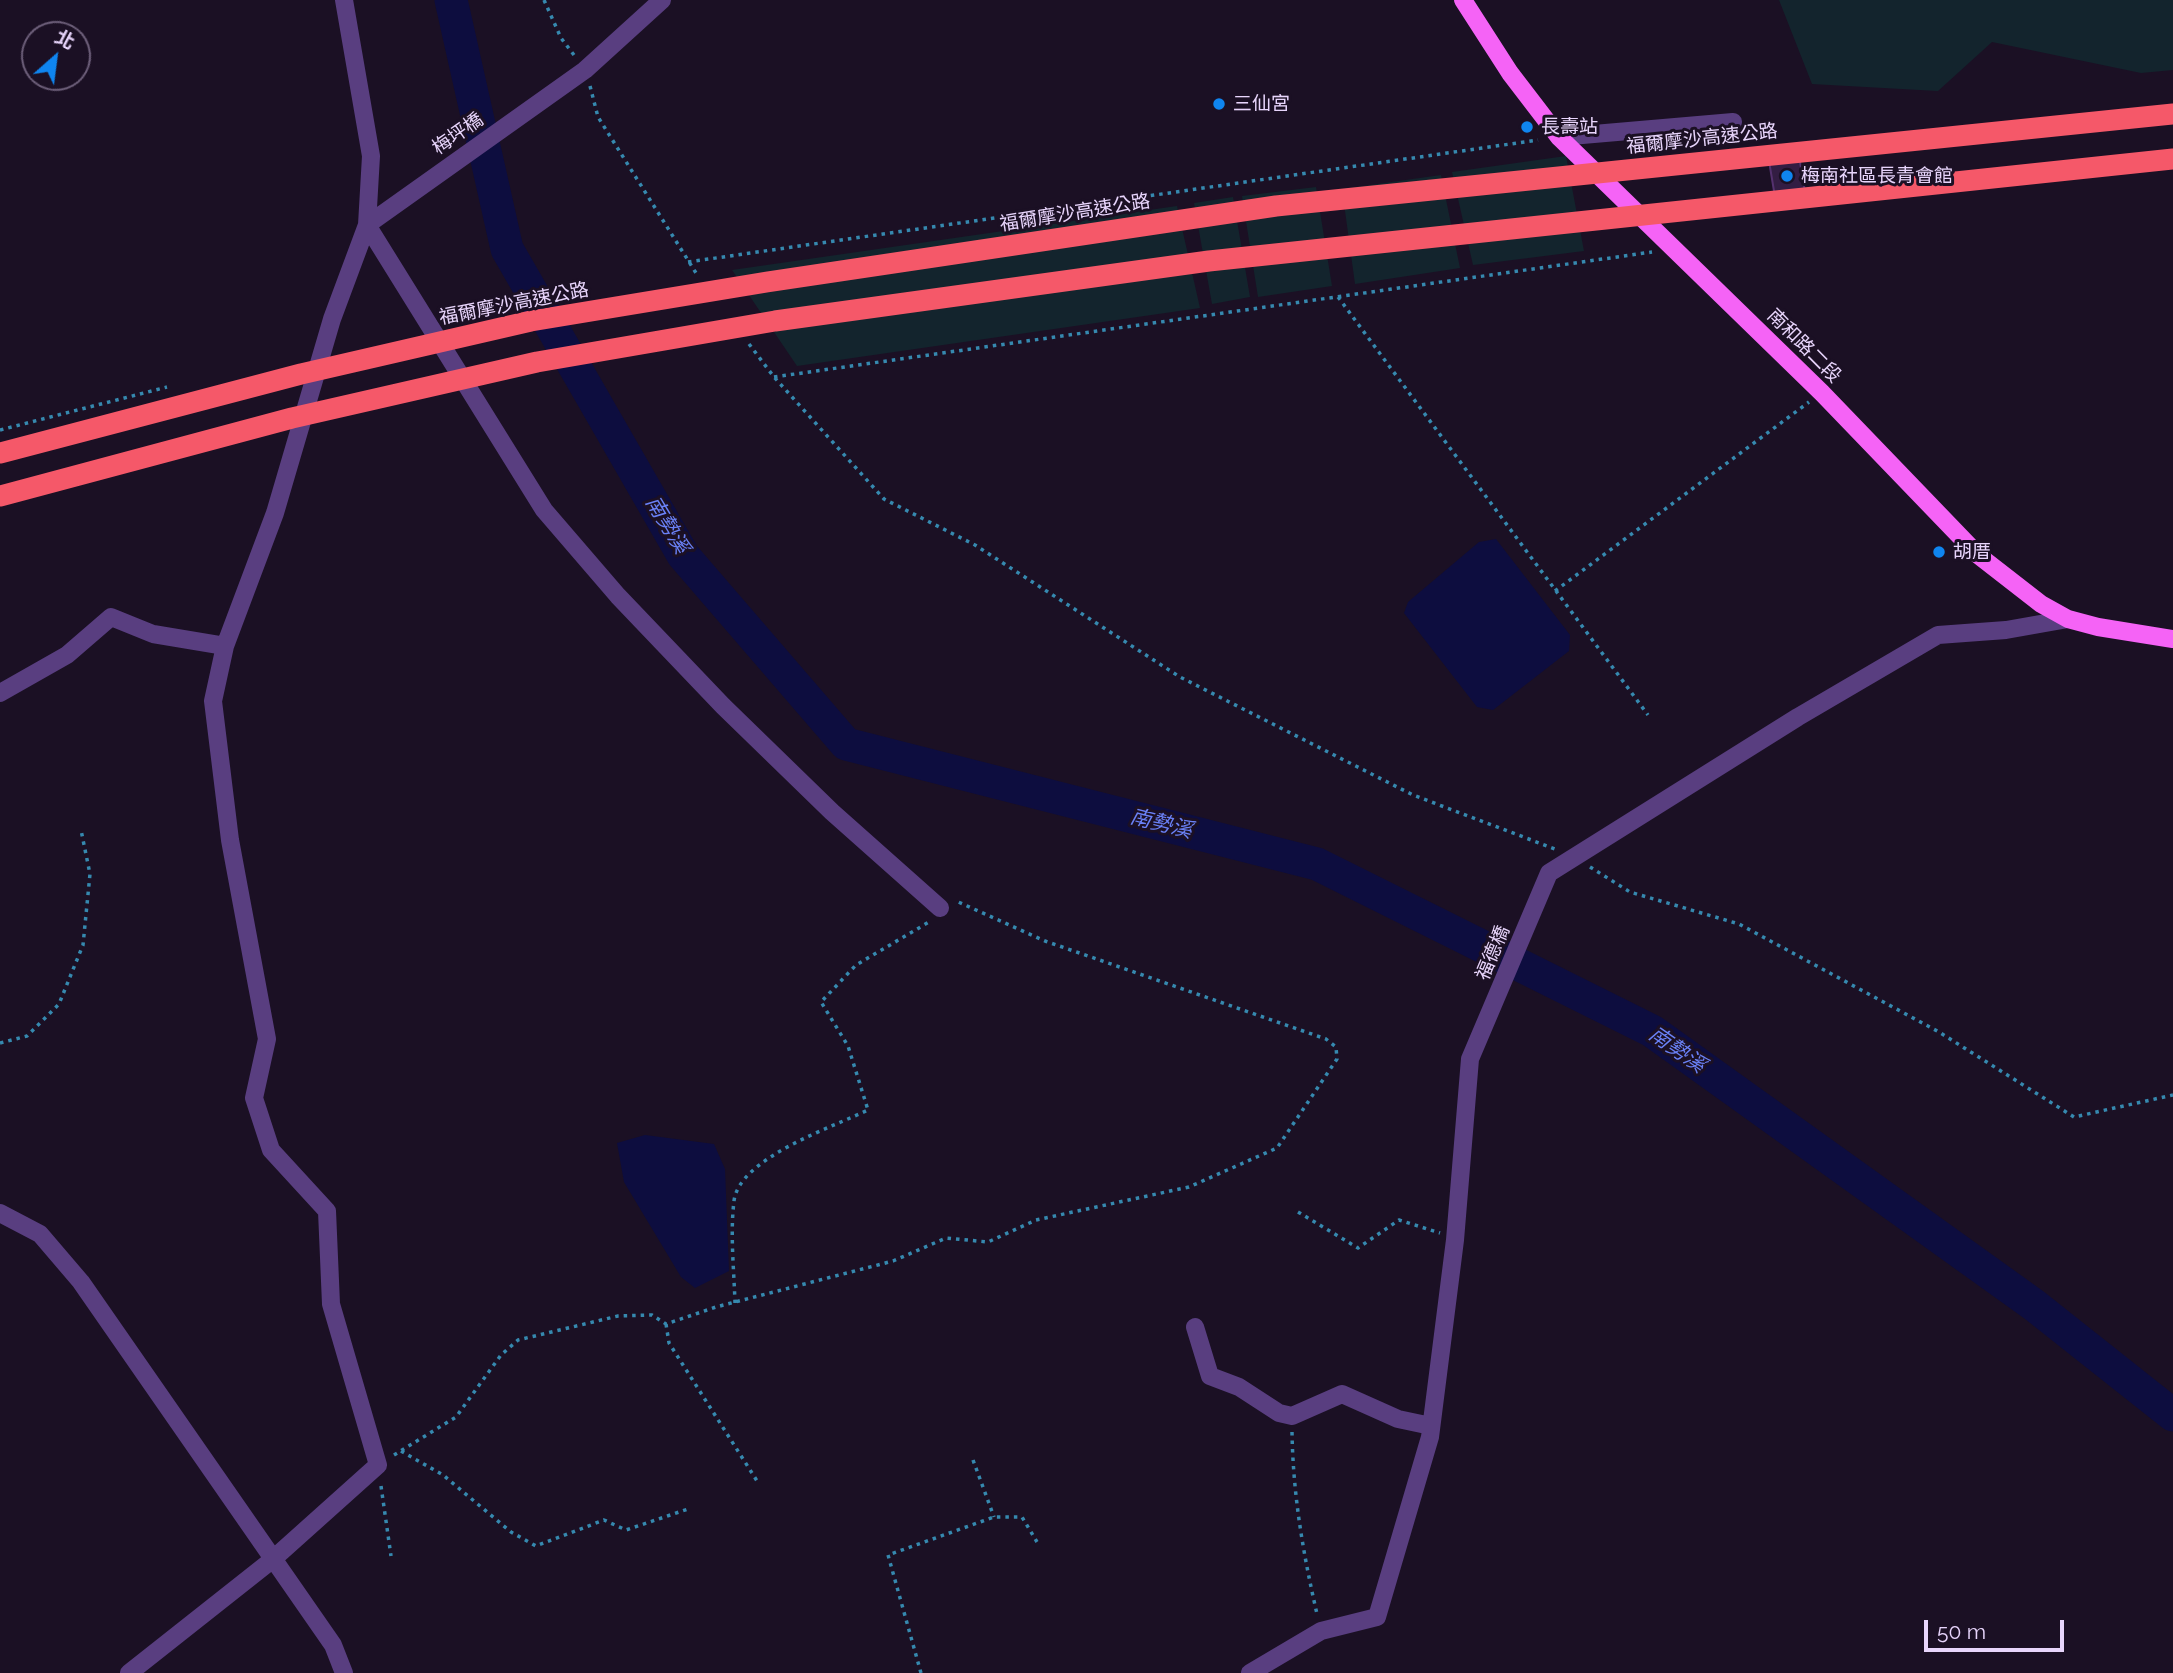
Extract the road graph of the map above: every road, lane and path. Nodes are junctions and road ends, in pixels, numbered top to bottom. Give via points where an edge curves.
1 (344, 0) edge
2 (544, 0) edge
3 (663, 0) edge
4 (1463, 0) edge
5 (580, 74) junction
6 (2173, 114) edge
7 (1733, 122) dead end
8 (1559, 137) junction
9 (2173, 159) edge
10 (367, 225) junction
11 (1675, 249) junction
12 (688, 262) junction
13 (703, 283) dead end
14 (1338, 297) junction
15 (743, 335) dead end
16 (774, 377) junction
17 (1822, 393) junction
18 (0, 453) edge
19 (0, 496) edge
20 (1555, 591) junction
21 (2068, 619) junction
22 (2173, 639) edge
23 (225, 646) junction
24 (0, 693) edge
25 (1648, 715) dead end
26 (81, 830) dead end
27 (1574, 857) junction
28 (940, 908) junction
29 (0, 1043) edge
30 (2173, 1095) edge
31 (1298, 1212) dead end
32 (0, 1213) edge
33 (1455, 1240) junction
34 (735, 1303) junction
35 (666, 1324) junction
36 (1195, 1327) dead end
37 (1292, 1416) junction
38 (1431, 1426) junction
39 (401, 1451) junction
40 (973, 1460) dead end
41 (378, 1465) junction
42 (759, 1484) dead end
43 (691, 1508) dead end
44 (994, 1517) junction
45 (1037, 1542) dead end
46 (391, 1556) dead end
47 (272, 1560) junction
48 (1321, 1631) junction
49 (129, 1673) edge
50 (344, 1673) edge
51 (921, 1673) edge
52 (1251, 1673) edge

1 - 10 street via 370,156
2 - 5 path
3 - 5 street, 梅坪橋
4 - 8 main road, 南和路二段
5 - 10 street, 梅坪橋
5 - 12 path via 598,117
6 - 18 highway, 福爾摩沙高速公路, bridge via 1276,206 767,282 518,324 301,374
7 - 8 street
8 - 11 main road, 南和路二段
8 - 12 path
9 - 19 highway, bridge via 1209,261 775,321 537,362 292,418
10 - 23 street via 332,318 275,513
10 - 28 street via 544,510 723,706
11 - 14 path
11 - 17 main road, 南和路二段
12 - 13 path
14 - 16 path
14 - 20 path
15 - 16 path
16 - 27 path via 884,499 975,545 1180,677 1413,795
17 - 20 path
17 - 21 main road, 南和路二段 via 1978,555
20 - 25 path
21 - 22 main road, 南和路二段
21 - 27 street, 福德橋 via 1938,635
23 - 24 street via 153,635 111,617 66,655
23 - 41 street via 213,701 230,840 267,1039 254,1098 271,1150 327,1211 331,1304
26 - 29 path via 90,874 83,945 60,1004 27,1036
27 - 30 path via 1630,892 1739,925 1938,1032 2074,1117
27 - 33 street, 福德橋 via 1549,873 1470,1059
28 - 34 path via 914,932 856,965 821,1002 848,1046 868,1110 772,1156 742,1178 734,1199
28 - 34 path via 955,901 1045,941 1326,1039 1336,1046 1337,1059 1277,1148 1189,1187 1036,1220 988,1242 946,1238 893,1261
31 - 33 path via 1358,1248 1399,1220
32 - 47 street via 40,1234 58,1251
33 - 38 street, 福德橋
34 - 35 path
35 - 39 path via 652,1315 618,1316 518,1340 501,1354 456,1417
35 - 42 path via 669,1343
36 - 37 street via 1210,1376
37 - 38 street via 1342,1394 1398,1419
37 - 48 path via 1300,1539
38 - 48 street, 福德橋 via 1377,1617
39 - 41 path
39 - 43 path via 443,1475 511,1532 536,1546 604,1520 626,1530
40 - 44 path
41 - 46 path
41 - 47 street
44 - 45 path via 1022,1517
44 - 51 path via 888,1555
47 - 49 street
47 - 50 street via 332,1645
48 - 52 street

